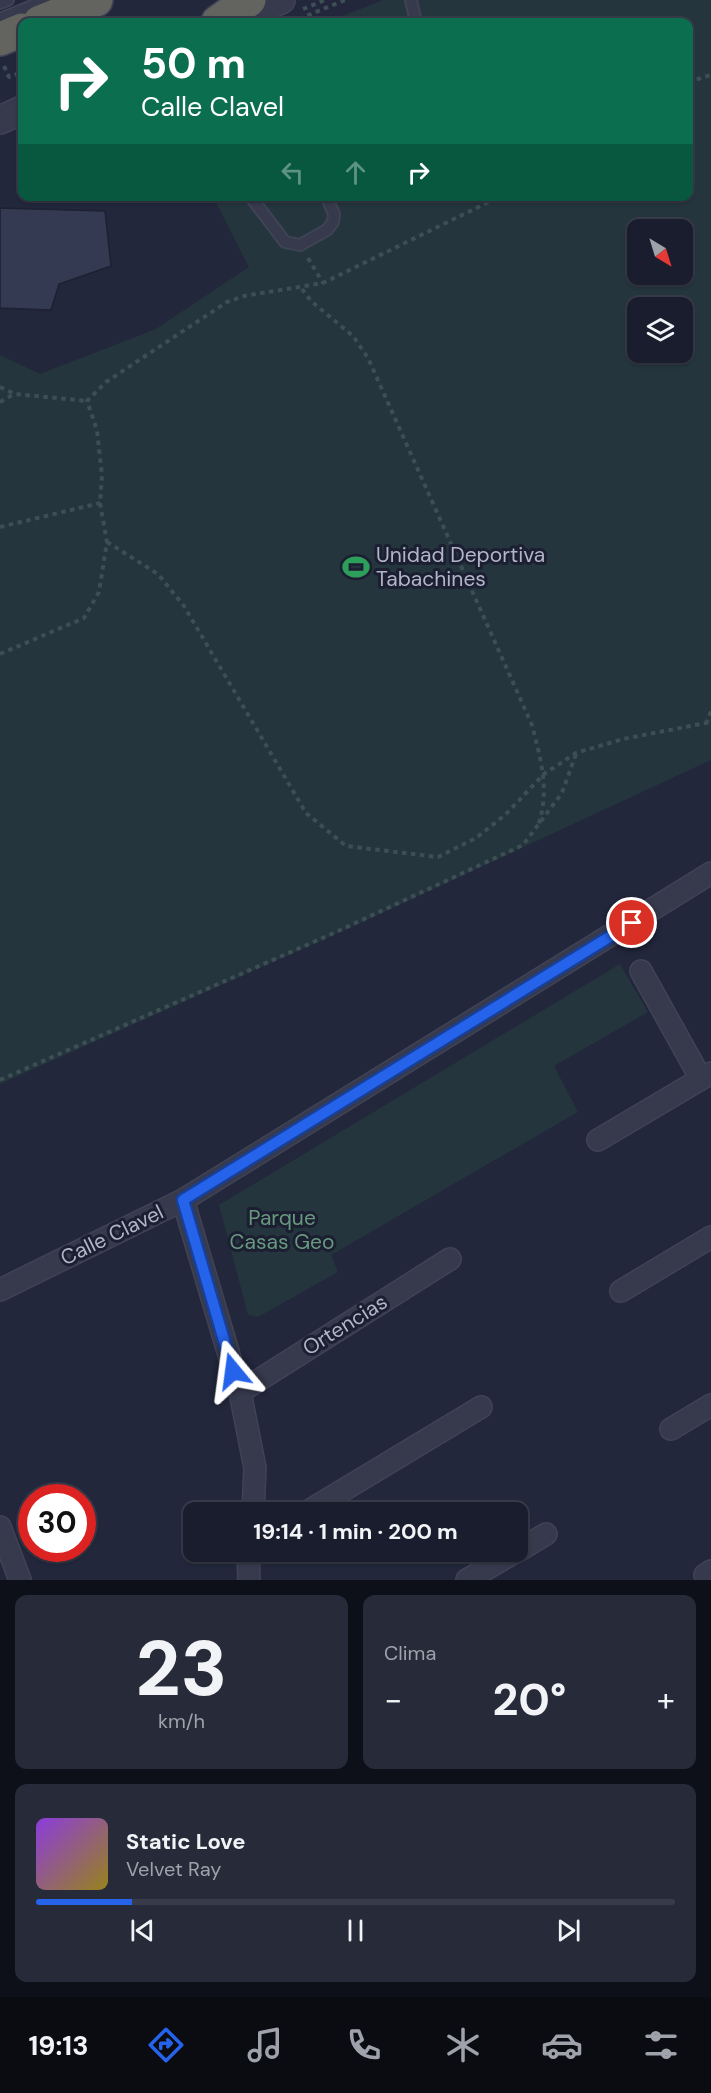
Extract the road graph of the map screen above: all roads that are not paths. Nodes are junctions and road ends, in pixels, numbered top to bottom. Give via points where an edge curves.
1 (8, 0) edge
2 (47, 0) edge
3 (96, 0) edge
4 (249, 0) edge
5 (281, 0) edge
6 (411, 0) edge
7 (0, 3) edge
8 (50, 18) edge
9 (224, 18) edge
10 (234, 18) edge
11 (415, 18) edge
12 (0, 19) edge
13 (18, 32) edge
14 (0, 39) edge
15 (18, 112) edge
16 (0, 120) edge
17 (254, 201) edge
18 (328, 201) edge
19 (711, 873) edge
20 (640, 971) dead end
21 (706, 1076) edge
22 (598, 1140) dead end
23 (183, 1200) junction
24 (711, 1237) edge
25 (450, 1258) dead end
26 (0, 1290) edge
27 (621, 1291) dead end
28 (240, 1392) junction
29 (711, 1405) edge
30 (481, 1407) dead end
31 (671, 1429) dead end
32 (253, 1502) edge
33 (324, 1502) edge
34 (0, 1527) edge
35 (546, 1534) dead end
36 (528, 1545) edge
37 (248, 1562) edge
38 (498, 1562) edge
39 (20, 1580) edge
40 (249, 1580) edge
41 (466, 1580) edge

1 - 7 lane
2 - 12 lane
3 - 8 highway
4 - 9 highway
5 - 10 street
6 - 11 lane
13 - 14 highway
15 - 16 street
17 - 18 lane via 285,242 300,245 327,230 333,222
19 - 23 street, Calle Clavel
20 - 21 street
21 - 22 street
23 - 26 street, Calle Clavel
23 - 28 street
24 - 27 street
25 - 28 street, Ortencias
28 - 32 street via 255,1468
29 - 31 street
30 - 33 street
34 - 39 street
35 - 36 street
37 - 40 street
38 - 41 street

